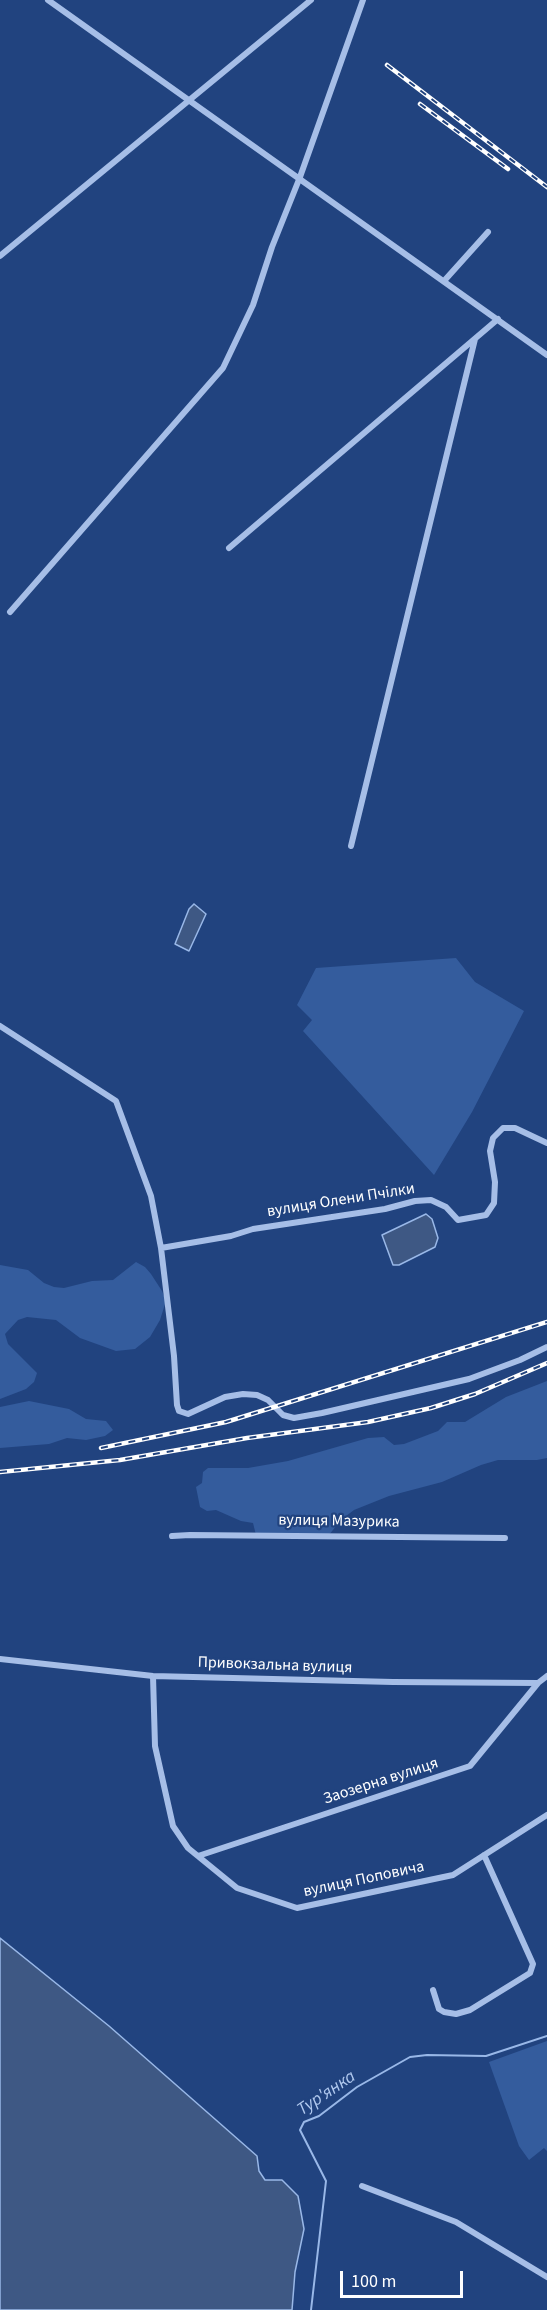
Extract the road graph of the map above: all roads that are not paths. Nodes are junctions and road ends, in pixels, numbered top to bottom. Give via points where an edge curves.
1 (48, 0) edge
2 (311, 0) edge
3 (363, 0) edge
4 (189, 100) junction
5 (300, 177) junction
6 (488, 232) dead end
7 (0, 256) edge
8 (444, 281) junction
9 (498, 319) junction
10 (475, 339) junction
11 (547, 355) edge
12 (229, 548) dead end
13 (9, 612) dead end
14 (351, 846) dead end
15 (0, 1026) edge
16 (547, 1143) edge
17 (161, 1248) junction
18 (547, 1347) edge
19 (172, 1536) dead end
20 (505, 1538) dead end
21 (0, 1659) edge
22 (153, 1676) junction
23 (547, 1676) edge
24 (538, 1683) junction
25 (547, 1815) edge
26 (484, 1855) junction
27 (198, 1856) junction
28 (432, 1990) dead end
29 (362, 2187) dead end
30 (547, 2277) edge

1 - 4 street
2 - 4 street
3 - 5 street
4 - 5 street
4 - 7 street
5 - 8 street
5 - 13 street via 253,305 223,368
6 - 8 street
8 - 9 street
9 - 10 street
9 - 11 street
10 - 12 street
10 - 14 street
15 - 17 street via 116,1101 151,1196
16 - 17 street, вулиця Олени Пчілки via 515,1128 503,1128 493,1138 490,1151 494,1203 486,1215 458,1220 446,1207 431,1200 415,1201
17 - 18 street via 179,1412 188,1414 225,1397 243,1394 268,1400 283,1415 294,1418 469,1379
19 - 20 street, вулиця Мазурика
21 - 22 street, Привокзальна вулиця
22 - 24 street, Привокзальна вулиця
22 - 27 street, вулиця Поповича via 155,1746 173,1826
23 - 24 street
24 - 27 street, Заозерна вулиця via 470,1766
25 - 26 street, вулиця Поповича
26 - 27 street, вулиця Поповича via 453,1875 297,1908 237,1888
26 - 28 street via 533,1964 530,1973 470,2010 456,2014 439,2009
29 - 30 street via 456,2222

